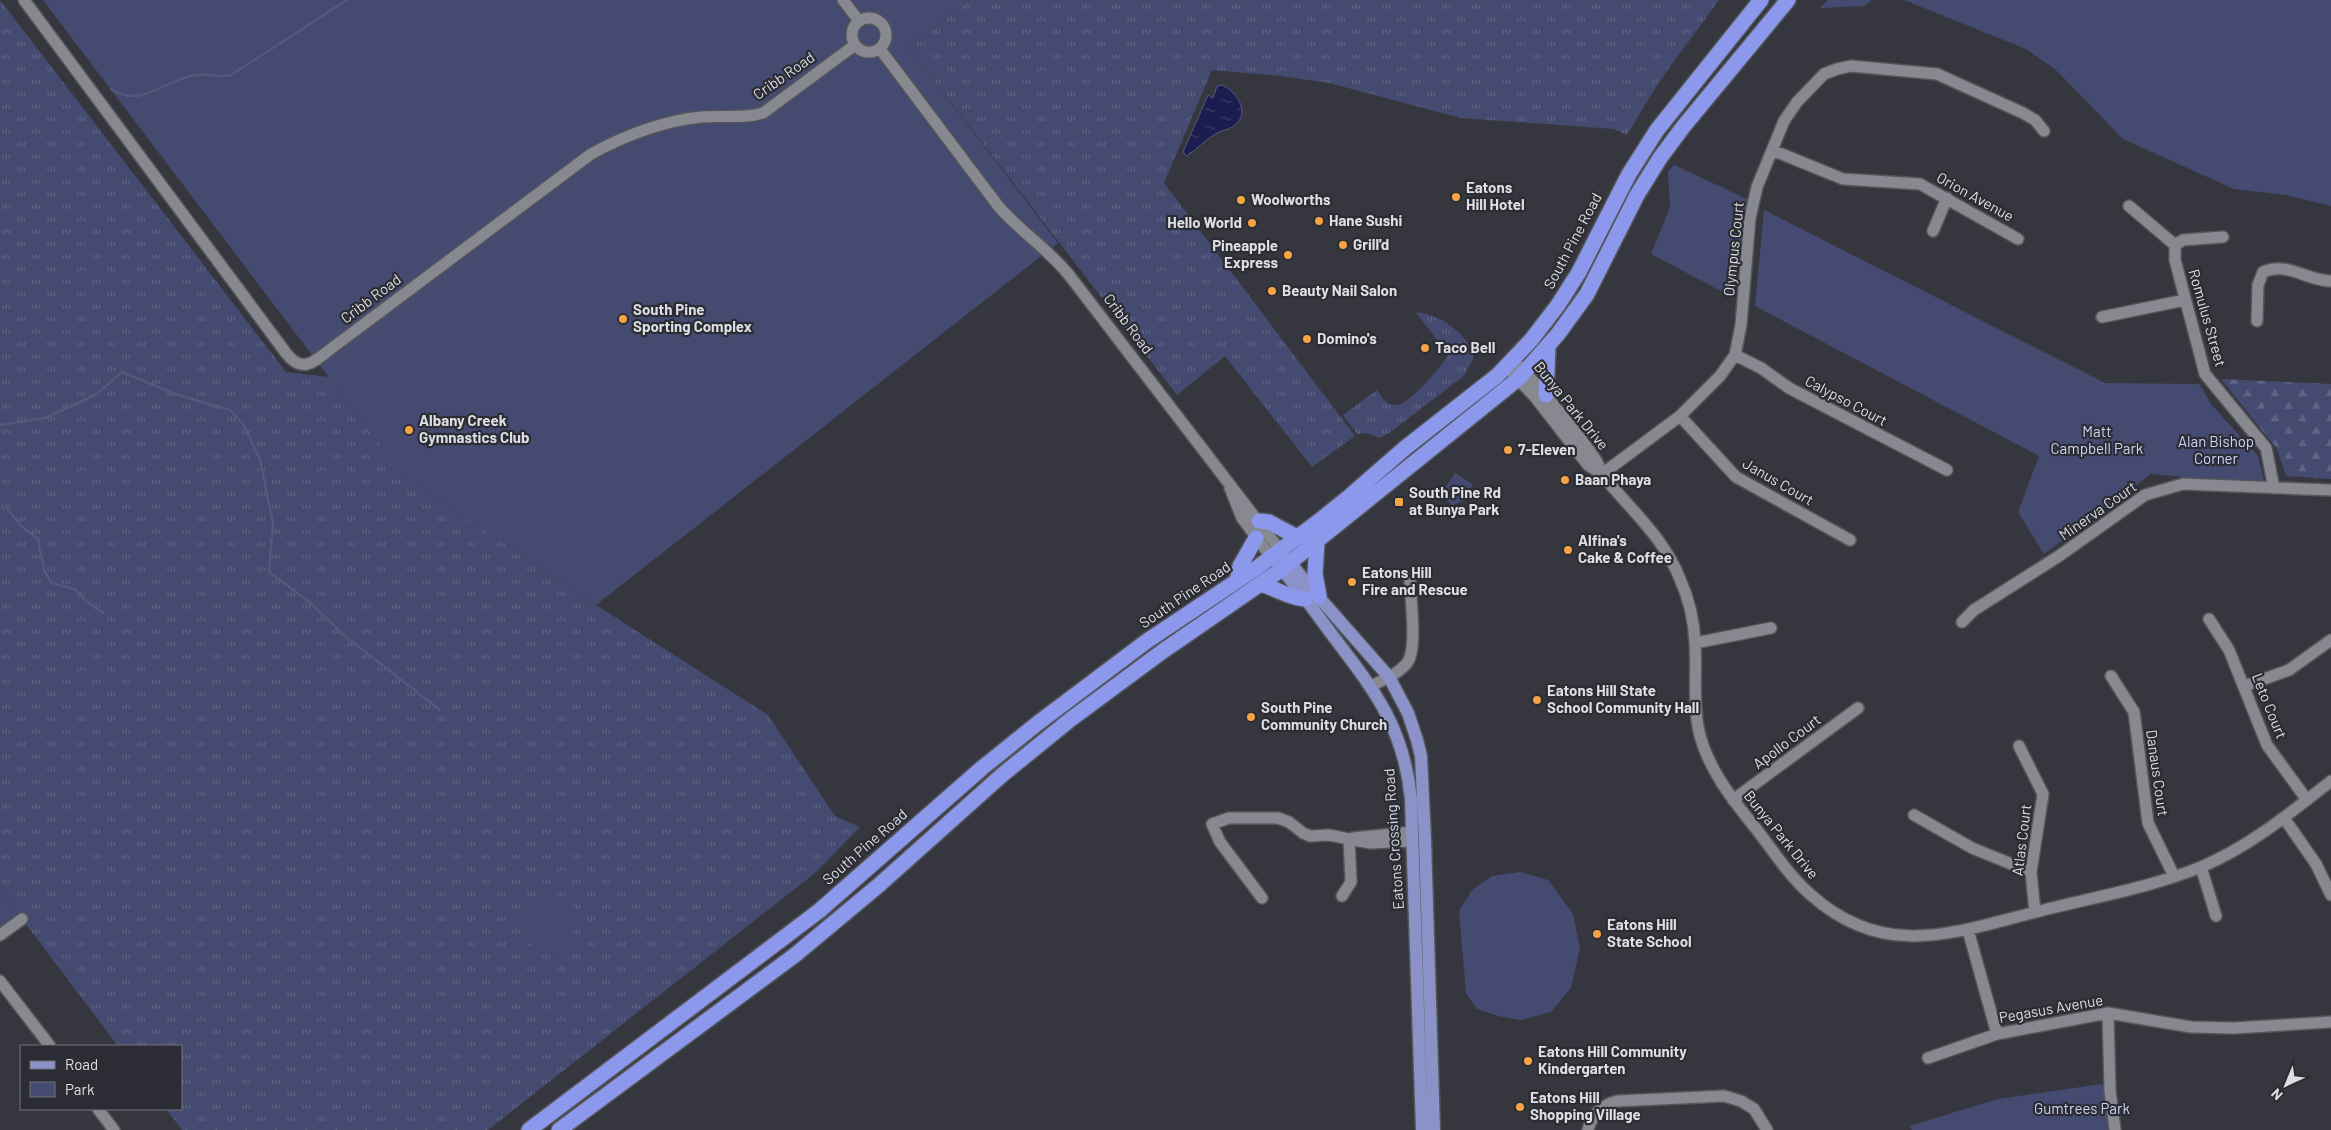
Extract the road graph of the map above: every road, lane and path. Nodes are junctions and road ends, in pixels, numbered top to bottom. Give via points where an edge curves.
1 (24, 0) edge
2 (843, 0) edge
3 (1761, 0) edge
4 (1788, 0) edge
5 (859, 21) junction
6 (855, 45) junction
7 (880, 49) junction
8 (2044, 131) dead end
9 (1772, 150) junction
10 (1947, 198) junction
11 (2129, 206) dead end
12 (1933, 231) dead end
13 (2223, 237) dead end
14 (2018, 239) dead end
15 (2175, 245) junction
16 (2331, 281) edge
17 (2185, 300) junction
18 (2102, 317) dead end
19 (2257, 320) dead end
20 (1548, 348) junction
21 (1735, 355) junction
22 (1510, 363) junction
23 (1521, 375) junction
24 (1546, 395) junction
25 (1680, 416) junction
26 (1947, 470) dead end
27 (1602, 474) junction
28 (1230, 486) junction
29 (2274, 488) junction
30 (2331, 490) edge
31 (1259, 521) junction
32 (1297, 537) junction
33 (1256, 538) junction
34 (1850, 540) dead end
35 (1317, 542) junction
36 (1276, 554) junction
37 (1286, 566) junction
38 (1410, 578) dead end
39 (1237, 581) junction
40 (1261, 584) junction
41 (1312, 597) junction
42 (2209, 619) dead end
43 (1962, 622) dead end
44 (1771, 628) dead end
45 (2331, 640) edge
46 (1695, 643) junction
47 (2111, 676) dead end
48 (1389, 677) junction
49 (1371, 686) junction
50 (2245, 686) junction
51 (1858, 708) dead end
52 (2019, 746) dead end
53 (2331, 781) edge
54 (1733, 800) junction
55 (2307, 800) junction
56 (1914, 816) dead end
57 (2284, 818) junction
58 (1412, 837) junction
59 (1349, 838) junction
60 (2201, 867) junction
61 (2031, 872) junction
62 (2174, 876) junction
63 (2331, 895) edge
64 (1342, 896) dead end
65 (1262, 898) dead end
66 (2035, 912) junction
67 (2216, 916) dead end
68 (22, 919) dead end
69 (1968, 930) junction
70 (0, 935) edge
71 (0, 981) edge
72 (2108, 1013) junction
73 (2331, 1022) edge
74 (1997, 1034) junction
75 (49, 1045) edge
76 (1928, 1058) dead end
77 (99, 1110) edge
78 (114, 1130) edge
79 (529, 1130) edge
80 (559, 1130) edge
81 (1422, 1130) edge
82 (1434, 1130) edge
83 (1588, 1130) edge
84 (1767, 1130) edge
85 (2115, 1130) edge

1 - 6 street, Cribb Road via 286,353 293,362 301,365 310,363 332,348 591,154 674,122 763,113
2 - 5 street
3 - 22 highway, South Pine Road via 1657,130 1629,174 1568,289 1548,320
4 - 20 highway via 1660,158 1637,195 1587,294
5 - 6 street via 852,34
5 - 7 street via 876,19 885,27 886,39
6 - 7 street via 869,52
7 - 28 street, Cribb Road via 999,207 1069,274
8 - 9 street, Olympus Court via 2023,112 1937,74 1851,66 1824,74 1812,85 1784,121
9 - 10 street, Orion Avenue via 1843,179 1920,184
9 - 21 street, Olympus Court via 1757,187 1750,218 1741,325
10 - 12 street
10 - 14 street, Orion Avenue
11 - 15 street
13 - 15 street via 2183,240
15 - 17 street, Romulus Street via 2175,260
16 - 19 street via 2282,268 2263,272 2258,285
17 - 18 street
17 - 29 street, Romulus Street via 2205,374 2266,448
20 - 23 highway
20 - 24 highway
21 - 25 street, Olympus Court via 1720,376
21 - 26 street, Calypso Court via 1789,388
22 - 23 street, Bunya Park Drive
22 - 32 highway, South Pine Road
23 - 24 street, Bunya Park Drive
23 - 27 street, Bunya Park Drive via 1588,465
23 - 35 highway
24 - 27 street, Bunya Park Drive via 1595,459
25 - 27 street, Olympus Court
25 - 34 street, Janus Court via 1736,478
27 - 46 street, Bunya Park Drive via 1644,520 1667,552 1688,597
28 - 31 street, Cribb Road
28 - 33 street, Cribb Road via 1238,509
29 - 30 street, Minerva Court
29 - 43 street, Minerva Court via 2183,484 2145,495 1974,610
31 - 32 highway via 1269,522
31 - 36 street, Cribb Road
32 - 36 highway, South Pine Road
33 - 36 street, Cribb Road
33 - 39 highway via 1240,566
35 - 37 highway
35 - 41 highway
36 - 37 main road, Cribb Road
36 - 39 highway, South Pine Road
37 - 40 highway
37 - 41 main road, Eatons Crossing Road
38 - 48 street via 1412,648 1409,662
39 - 79 highway, South Pine Road via 1163,630 1038,723 820,911
40 - 41 highway via 1292,598
40 - 80 highway via 1162,651 1071,719 1002,774 796,955
41 - 48 main road, Eatons Crossing Road
41 - 49 main road, Eatons Crossing Road
42 - 50 street, Leto Court via 2229,650
44 - 46 street
45 - 50 street via 2288,670
46 - 54 street, Bunya Park Drive via 1698,728 1714,770
47 - 62 street, Danaus Court via 2134,712 2148,823
48 - 49 street
48 - 82 main road, Eatons Crossing Road via 1408,713 1421,756
49 - 58 main road, Eatons Crossing Road via 1389,716 1404,754 1409,778
50 - 55 street, Leto Court via 2268,745
51 - 54 street, Apollo Court
52 - 61 street, Atlas Court via 2043,794
53 - 55 street, Bunya Park Drive
54 - 69 street, Bunya Park Drive via 1799,883 1841,917 1872,930 1898,936 1926,937
55 - 57 street, Bunya Park Drive
56 - 61 street via 1972,848
57 - 60 street, Bunya Park Drive
57 - 63 street via 2316,864
58 - 59 street via 1370,844
58 - 81 main road, Eatons Crossing Road
59 - 64 street via 1351,882
59 - 65 street via 1310,836 1278,818 1229,818 1212,824 1220,842
60 - 62 street, Bunya Park Drive
60 - 67 street
61 - 66 street, Atlas Court
62 - 66 street, Bunya Park Drive
66 - 69 street, Bunya Park Drive
68 - 70 street
69 - 74 street
71 - 75 street
72 - 73 street, Pegasus Avenue via 2191,1027 2234,1028
72 - 74 street, Pegasus Avenue
72 - 85 street via 2110,1091
74 - 76 street, Pegasus Avenue
77 - 78 street
83 - 84 street via 1594,1114 1602,1106 1617,1101 1724,1096 1741,1101 1754,1110

